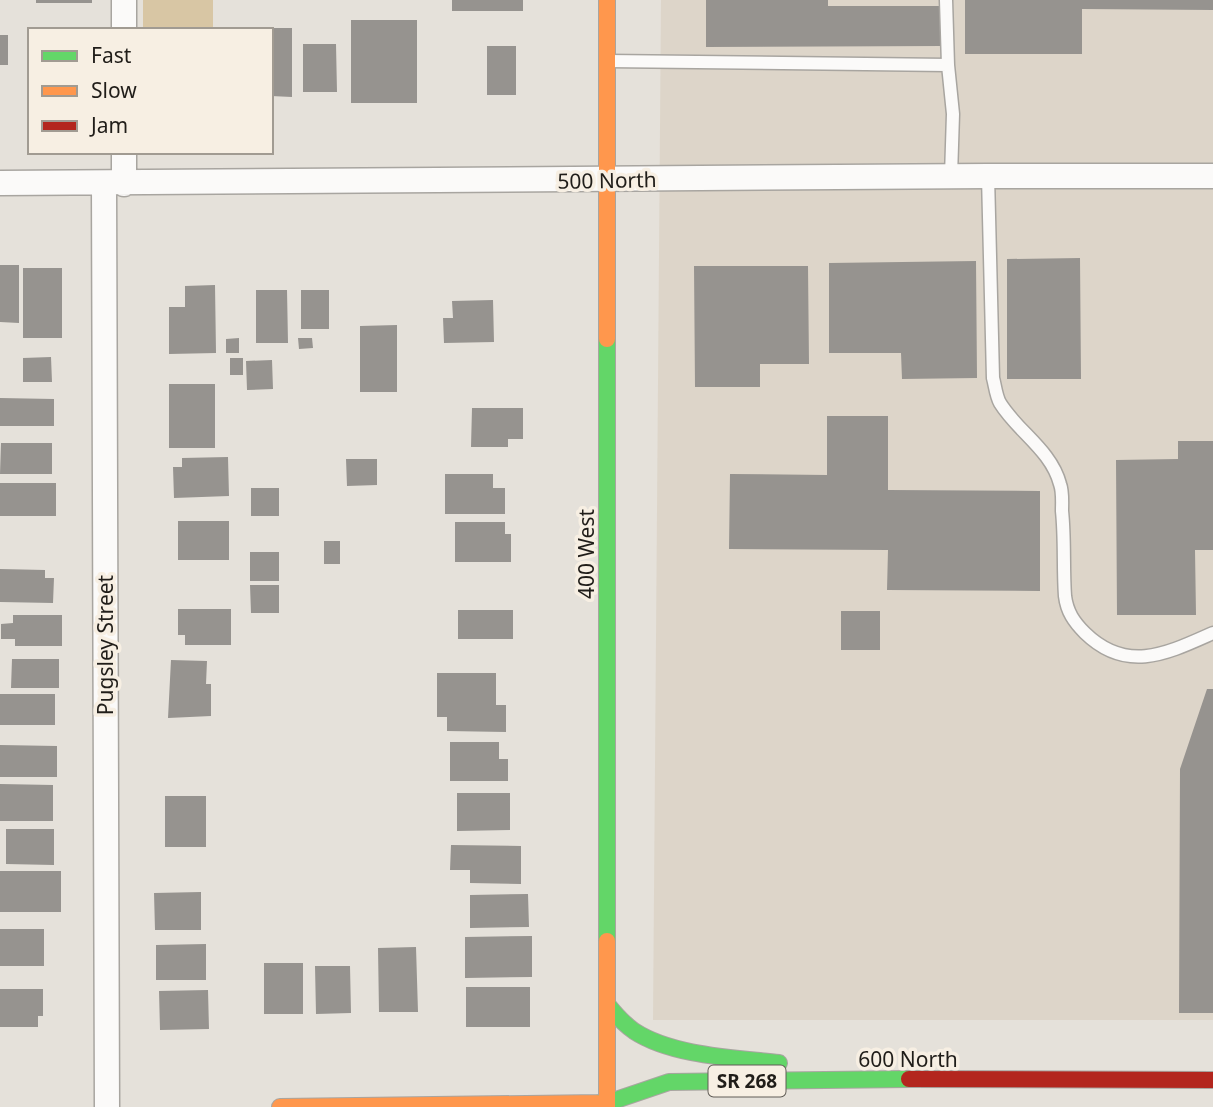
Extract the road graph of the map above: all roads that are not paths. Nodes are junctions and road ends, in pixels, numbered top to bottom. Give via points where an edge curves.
1 (124, 0) edge
2 (607, 0) edge
3 (946, 0) edge
4 (124, 28) edge
5 (607, 61) junction
6 (948, 65) junction
7 (123, 154) edge
8 (951, 176) junction
9 (988, 176) junction
10 (1213, 176) edge
11 (607, 180) junction
12 (0, 183) edge
13 (114, 184) junction
14 (1213, 633) edge
15 (607, 1004) junction
16 (891, 1079) junction
17 (1213, 1080) edge
18 (610, 1106) edge
19 (107, 1107) edge
20 (280, 1107) edge

1 - 4 street
2 - 5 main road, 400 West
3 - 6 lane
5 - 6 lane
5 - 11 main road, 400 West
6 - 8 lane via 953,114
7 - 13 street, Pugsley Street
8 - 9 street, 500 North
8 - 11 street, 500 North
9 - 10 street, 500 North
9 - 14 lane via 993,377 999,402 1044,453 1060,484 1069,614 1093,641 1129,656 1163,654
11 - 13 street, 500 North
11 - 15 main road, 400 West
12 - 13 street, 500 North
13 - 19 street, Pugsley Street
15 - 16 main road via 632,1030 660,1042 706,1053
15 - 18 main road, 400 West
16 - 17 main road, 600 North / SR 268
16 - 18 main road, 600 North / SR 268 via 669,1082
18 - 20 main road, 600 North / SR 268

